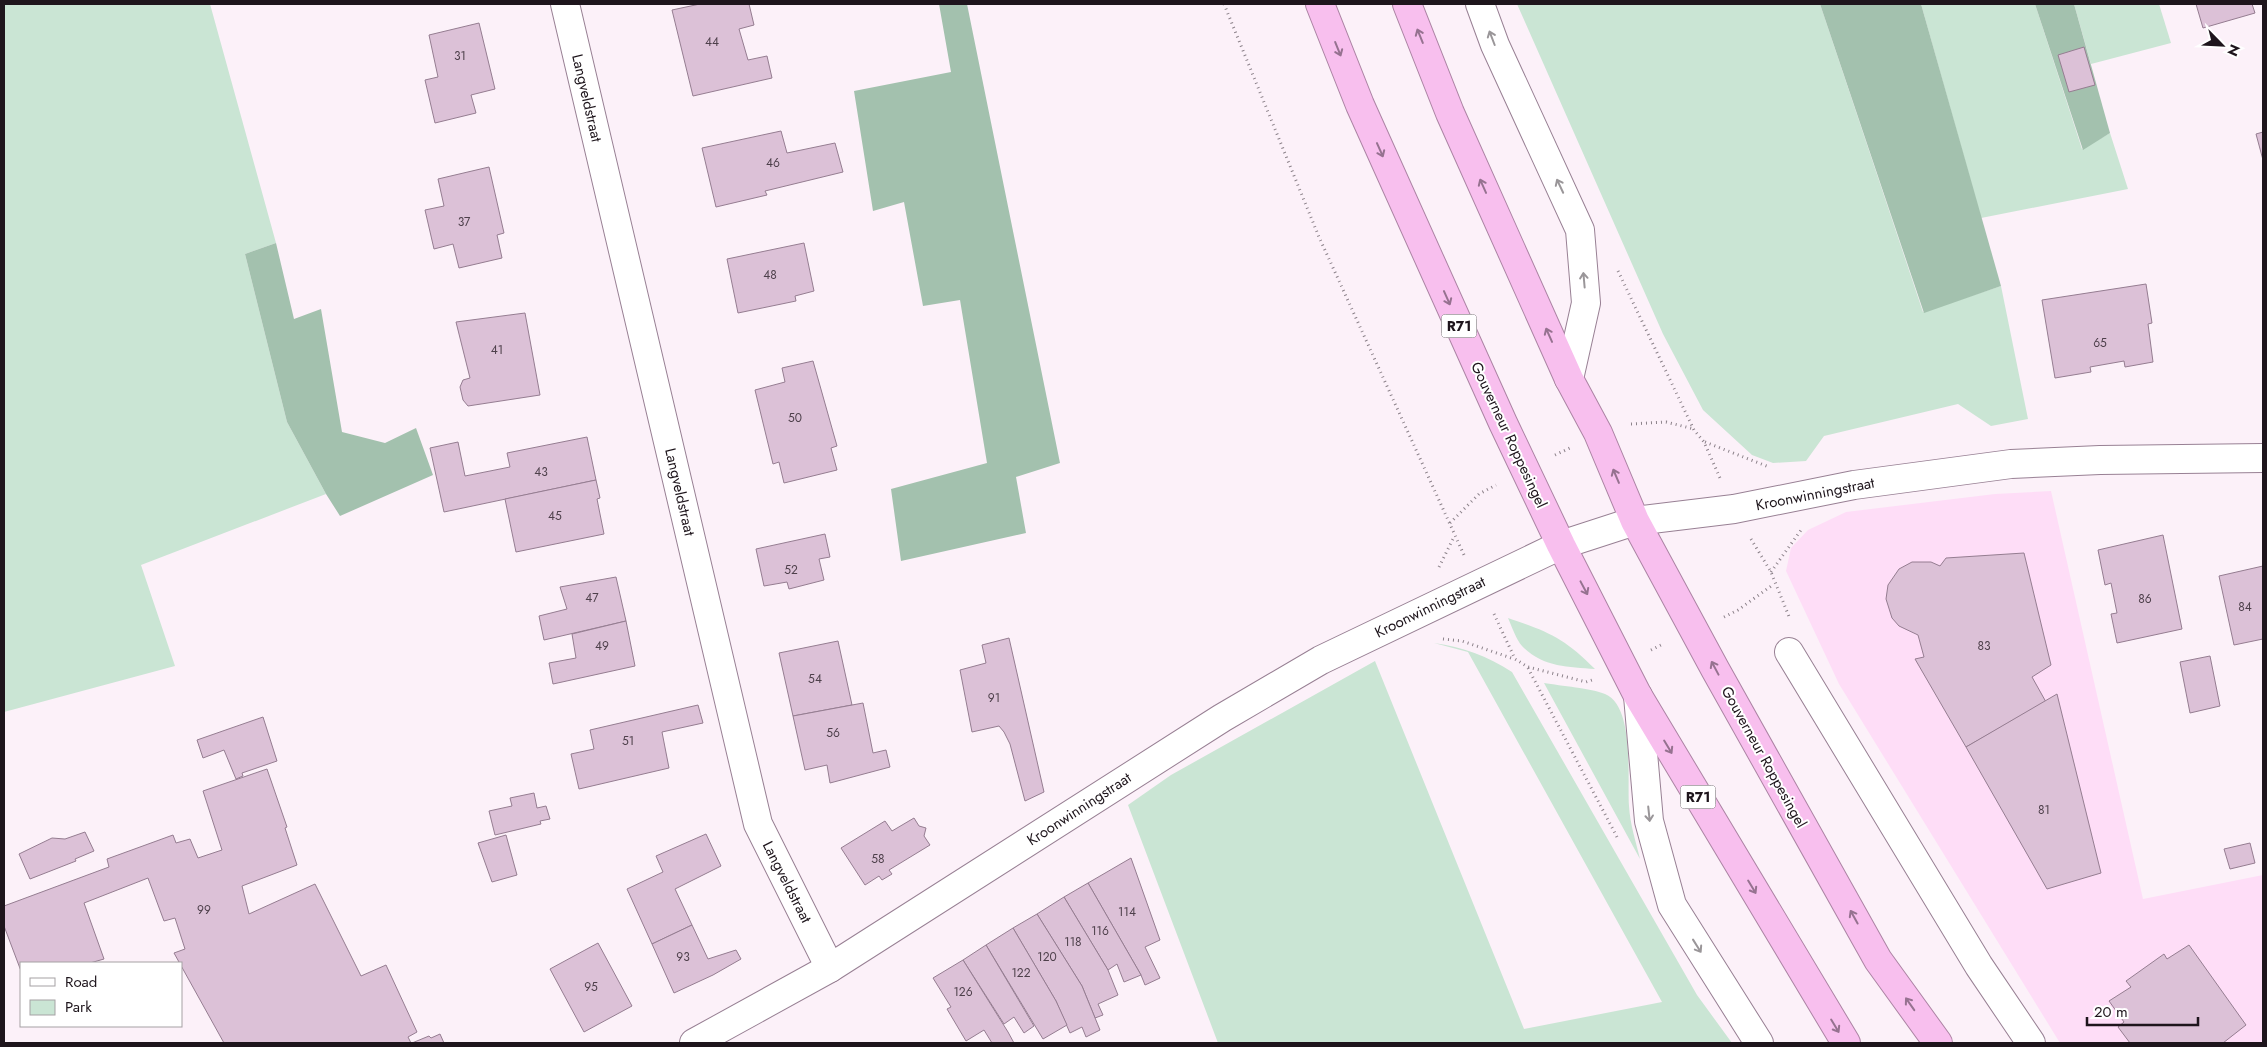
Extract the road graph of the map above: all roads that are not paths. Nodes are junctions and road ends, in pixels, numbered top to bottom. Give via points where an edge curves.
1 (565, 4) edge
2 (1320, 4) edge
3 (1407, 4) edge
4 (1480, 4) edge
5 (1569, 379) junction
6 (2263, 458) edge
7 (1636, 521) junction
8 (1561, 545) junction
9 (1789, 652) dead end
10 (1638, 696) junction
11 (830, 968) junction
12 (694, 1043) edge
13 (1759, 1043) edge
14 (1846, 1043) edge
15 (1938, 1043) edge
16 (2030, 1043) edge

1 - 11 street, Langveldstraat via 758,824
2 -> 8 highway, Gouverneur Roppesingel / R71 via 1364,114
5 -> 3 highway, Gouverneur Roppesingel via 1450,113
5 -> 4 street via 1586,303 1580,230 1495,45
7 -> 5 highway, Gouverneur Roppesingel via 1598,433
6 - 7 street, Kroonwinningstraat via 2011,464 1854,485 1734,509
7 - 8 street, Kroonwinningstraat
15 -> 7 highway, Gouverneur Roppesingel via 1878,960
8 -> 10 highway, Gouverneur Roppesingel / R71
8 - 11 street, Kroonwinningstraat via 1312,664
9 - 16 street via 1979,966
10 -> 13 street, Gouverneur Roppesingel via 1649,821 1672,904
10 -> 14 highway, Gouverneur Roppesingel / R71
11 - 12 street, Kroonwinningstraat

